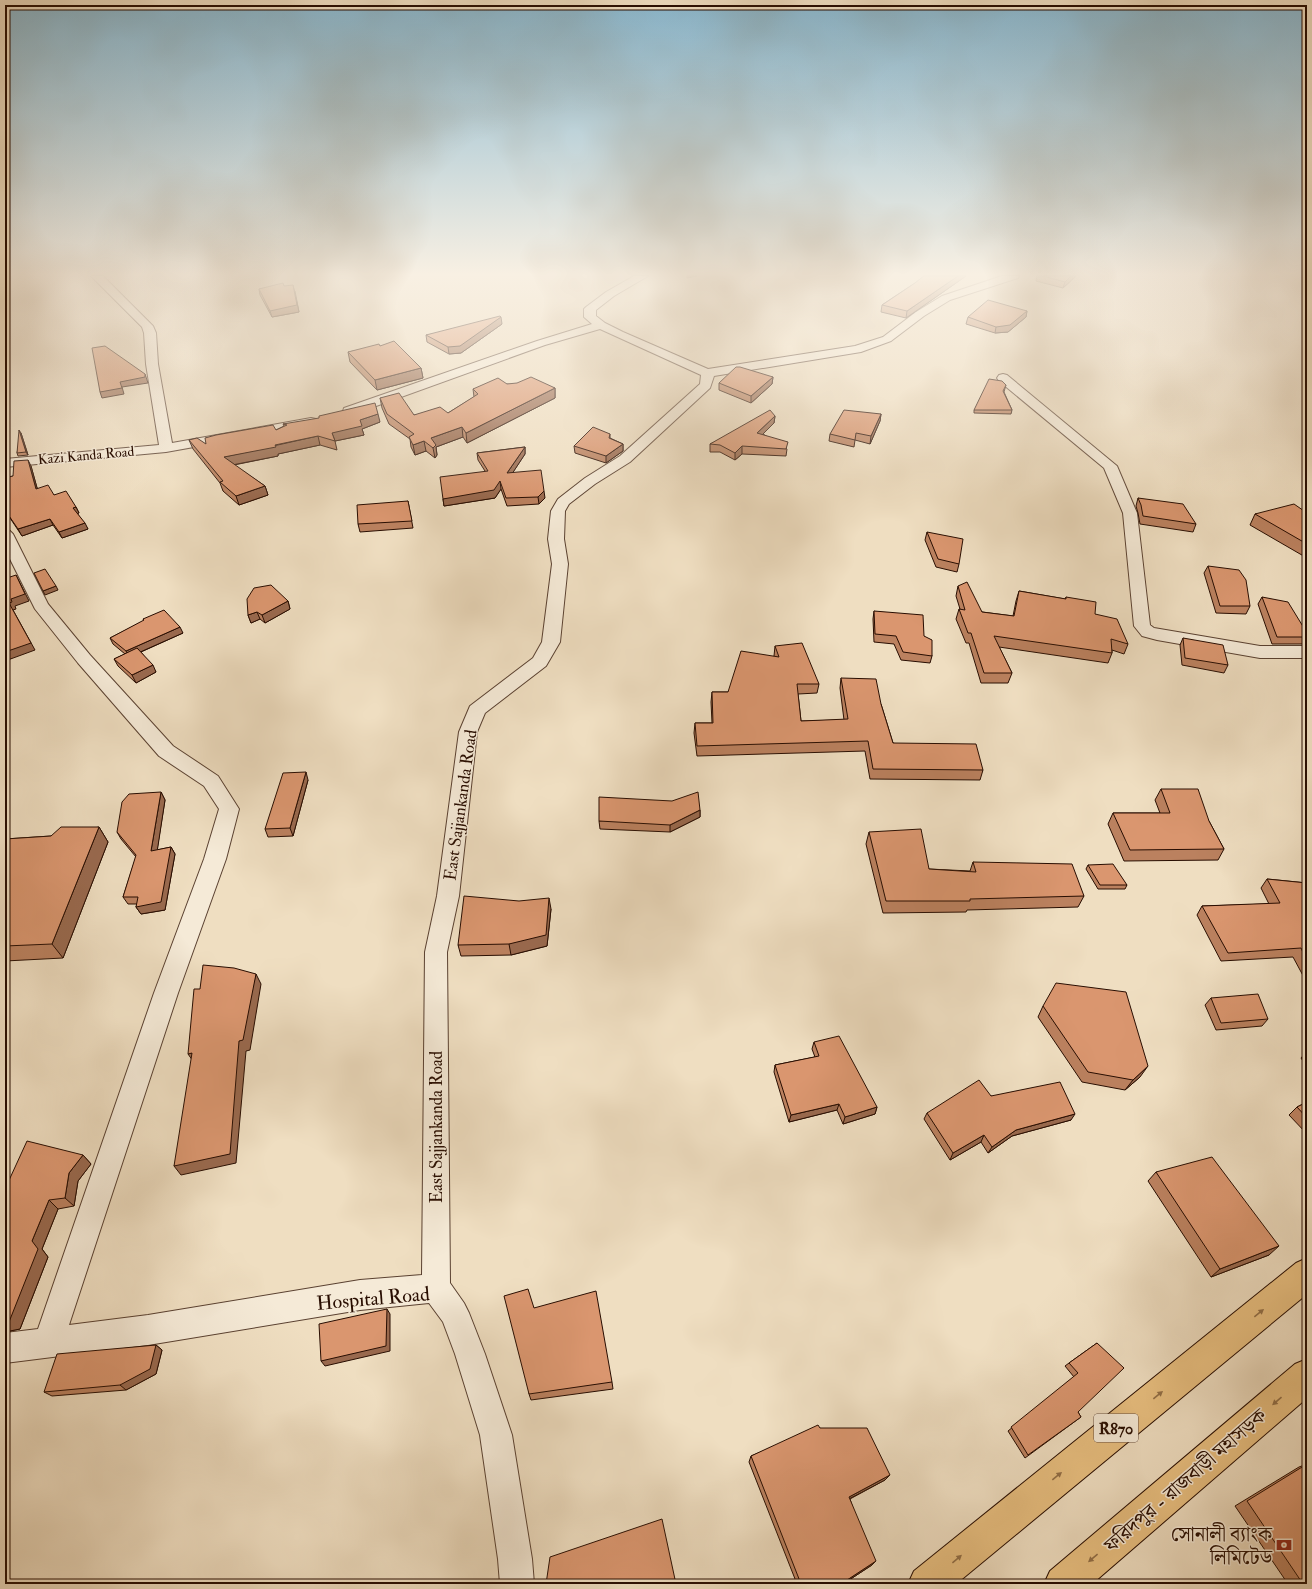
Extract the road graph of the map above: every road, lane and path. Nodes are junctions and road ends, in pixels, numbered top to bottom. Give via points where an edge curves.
1 (151, 350) edge
2 (521, 350) edge
3 (657, 350) edge
4 (850, 350) edge
5 (707, 373) junction
6 (1003, 378) dead end
7 (339, 415) edge
8 (325, 418) edge
9 (166, 448) junction
10 (5, 463) edge
11 (5, 534) edge
12 (11, 557) edge
13 (1307, 652) edge
14 (1307, 1274) edge
15 (436, 1288) junction
16 (48, 1343) junction
17 (5, 1348) edge
18 (1307, 1376) edge
19 (517, 1584) edge
20 (927, 1584) edge
21 (1063, 1584) edge

1 - 9 street
2 - 7 street
3 - 5 street
4 - 5 street
5 - 15 street, East Sajjankanda Road via 706,385 625,460 590,481 563,502 558,511 556,539 560,564 551,642 540,662 477,710 468,732 448,896 436,952
6 - 13 street via 1110,466 1130,513 1142,626 1148,632 1260,652
8 - 9 street
9 - 10 street, Kazi Kanda Road
11 - 12 street
12 - 16 street via 41,605 84,659 166,751 211,781 229,809 215,859 166,994
20 -> 14 main road, R870
15 - 16 street, Hospital Road via 360,1294 148,1330
15 - 19 street, Hospital Road via 454,1313 496,1435
16 - 17 street, Hospital Road
18 -> 21 main road, ফরিদপুর - রাজবাড়ী মহাসড়ক

